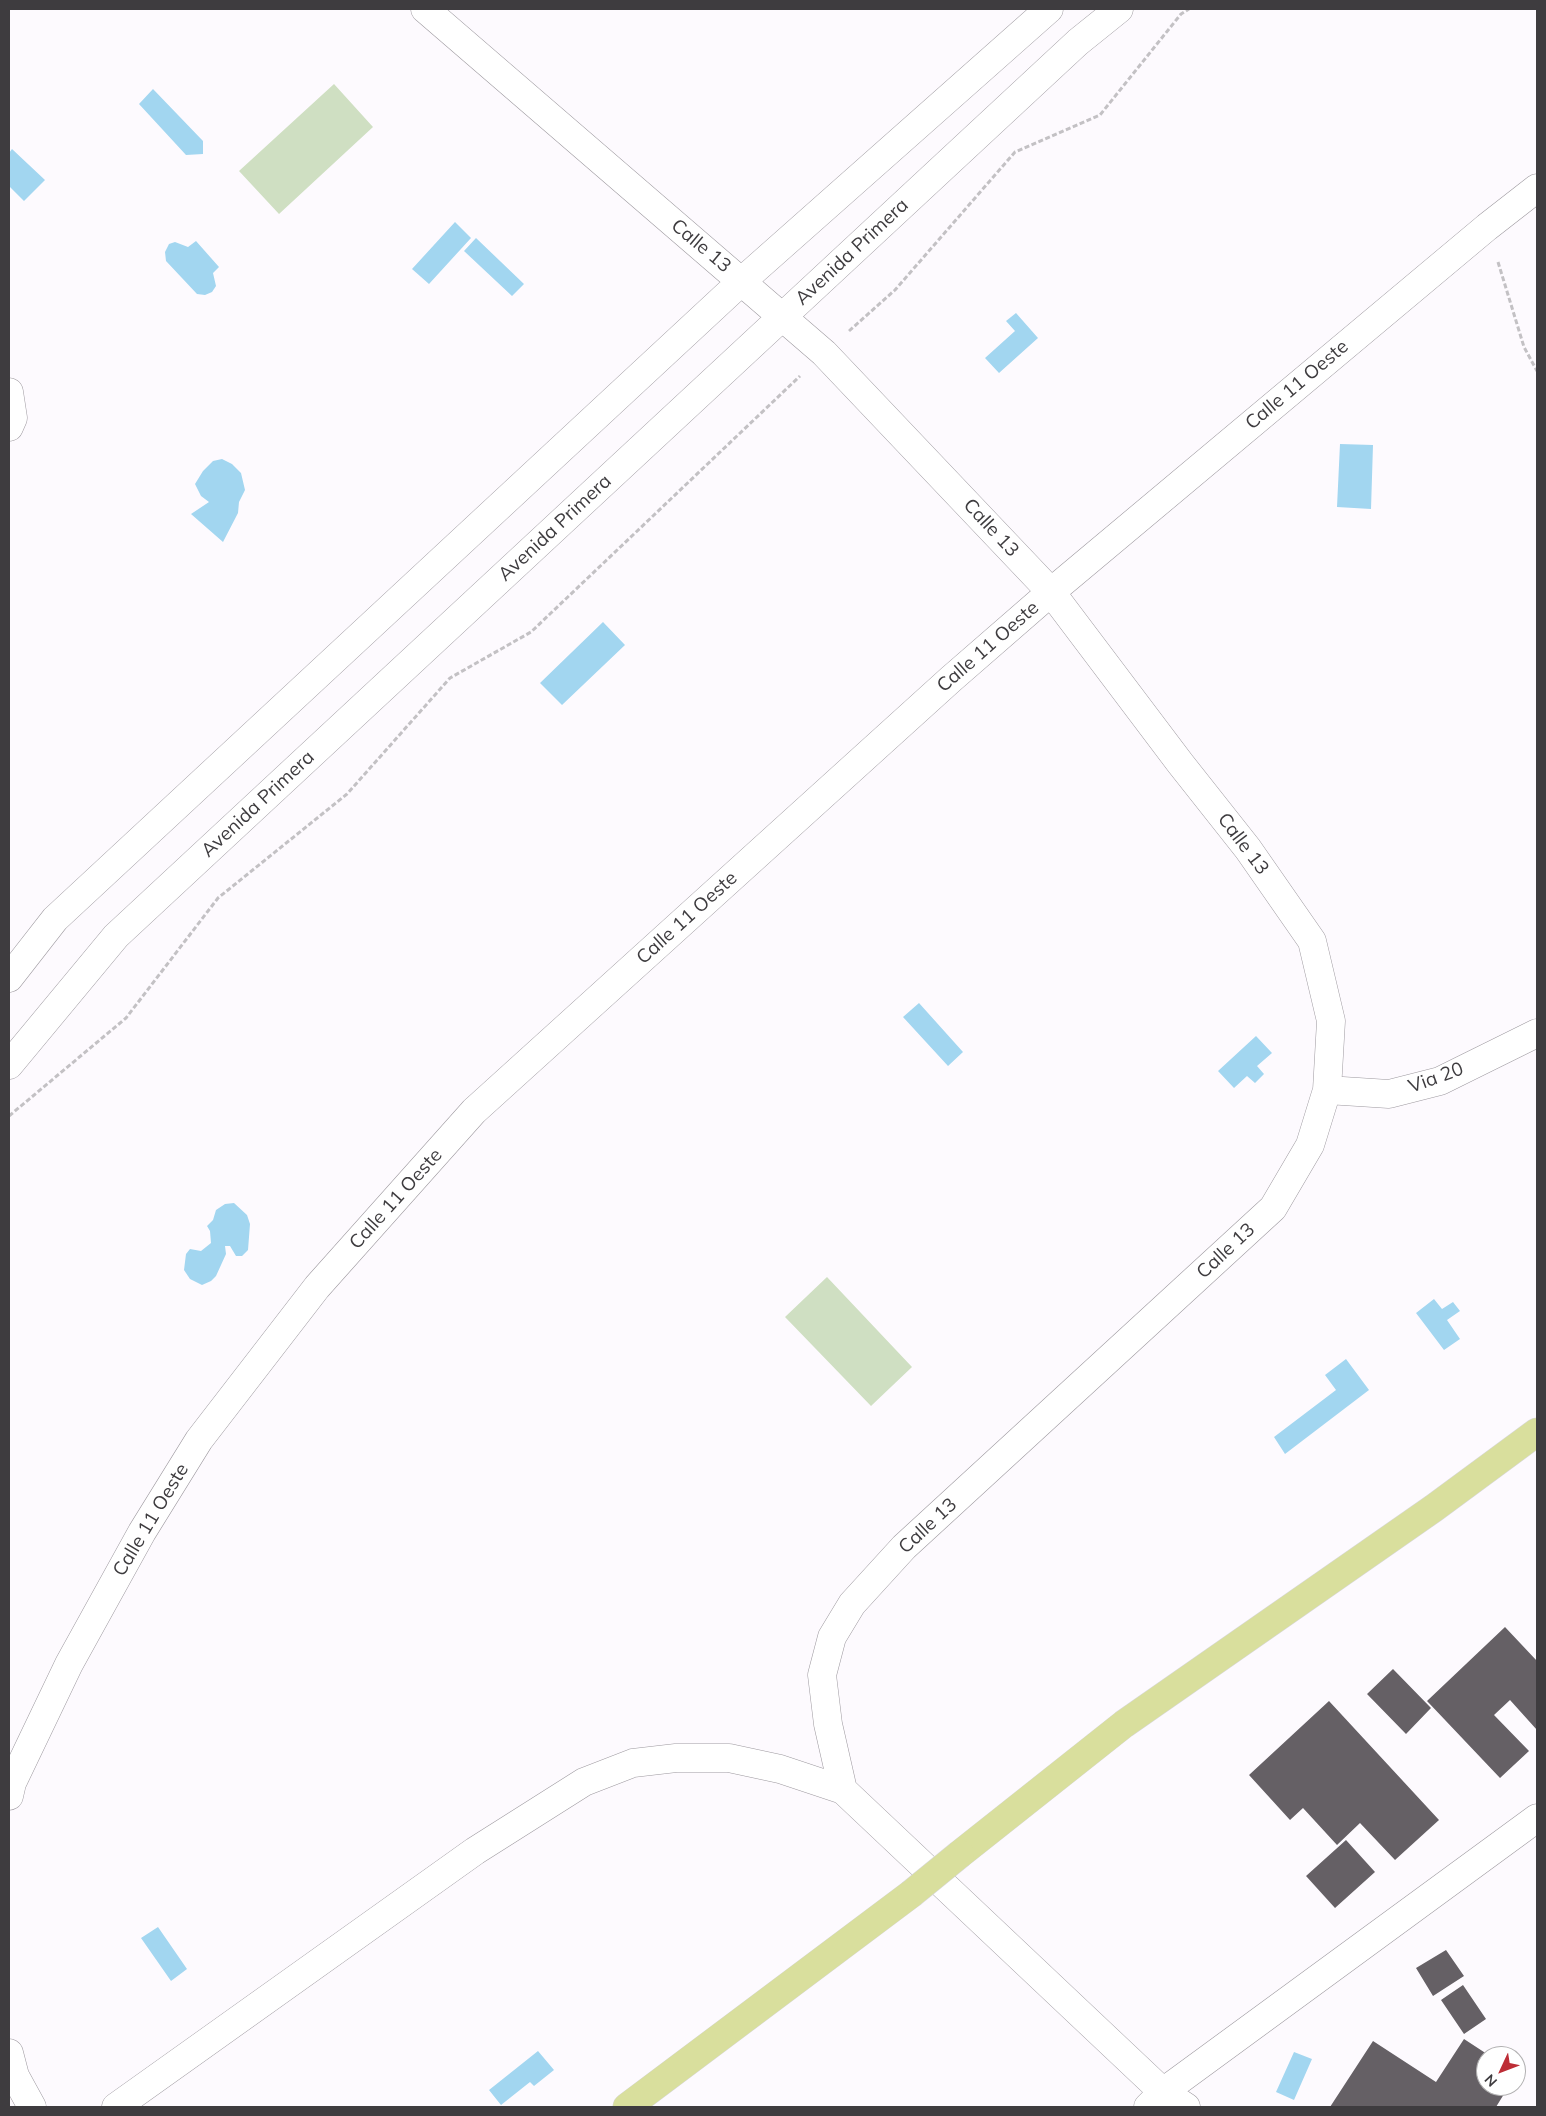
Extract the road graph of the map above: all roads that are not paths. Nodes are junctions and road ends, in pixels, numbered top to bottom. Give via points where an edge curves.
1 (425, 9) edge
2 (1049, 9) edge
3 (1119, 9) edge
4 (1537, 188) edge
5 (742, 281) junction
6 (783, 316) junction
7 (9, 392) edge
8 (9, 427) edge
9 (1051, 592) junction
10 (9, 978) edge
11 (1537, 1033) edge
12 (9, 1065) edge
13 (1327, 1090) junction
14 (1537, 1432) edge
15 (843, 1790) junction
16 (9, 1796) edge
17 (1537, 1818) edge
18 (9, 2053) edge
19 (1156, 2100) edge
20 (32, 2107) edge
21 (116, 2107) edge
22 (627, 2107) edge
23 (1186, 2107) edge

1 - 5 street, Calle 13
2 - 5 street
3 - 6 street, Avenida Primera via 1078,42
4 - 9 street, Calle 11 Oeste
5 - 6 street, Calle 13
5 - 10 street via 55,919
6 - 9 street, Calle 13 via 824,354
6 - 12 street, Avenida Primera via 116,936
7 - 8 street via 13,418
9 - 13 street, Calle 13 via 1248,848 1312,941 1331,1021
9 - 16 street, Calle 11 Oeste via 474,1110 317,1287 199,1440 142,1532 69,1664 12,1783
11 - 13 street, Via 20 via 1440,1081 1389,1094
13 - 15 street, Calle 13 via 1310,1145 1273,1208 904,1547 852,1604 832,1637 822,1675 828,1724
14 - 22 main road, bridge via 1426,1514 1124,1724 911,1894
15 - 19 street
15 - 21 street via 780,1769 729,1758 676,1758 633,1763 584,1782 476,1851
17 - 19 street
18 - 20 street via 15,2076
19 - 23 street

